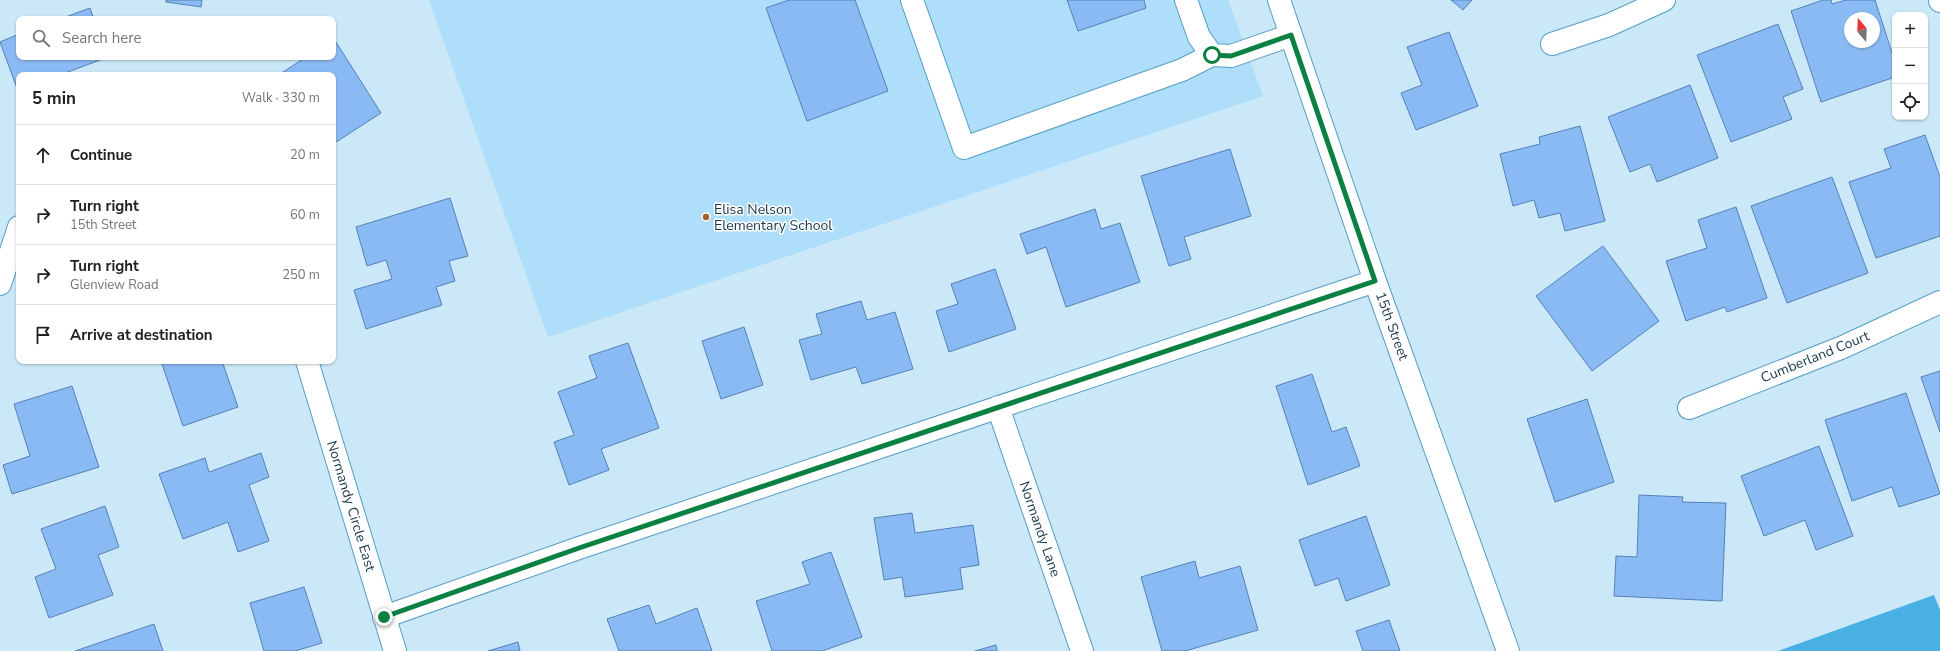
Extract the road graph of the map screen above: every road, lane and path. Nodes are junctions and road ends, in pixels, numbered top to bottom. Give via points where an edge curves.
1 (912, 0) edge
2 (1186, 0) edge
3 (1278, 0) edge
4 (1664, 0) edge
5 (1291, 35) junction
6 (1552, 44) dead end
7 (1212, 55) junction
8 (16, 236) edge
9 (1375, 281) junction
10 (0, 284) edge
11 (1940, 302) edge
12 (308, 364) edge
13 (998, 407) junction
14 (1689, 408) dead end
15 (384, 617) junction
16 (395, 651) edge
17 (1082, 651) edge
18 (1508, 651) edge

1 - 7 street via 964,148 1182,70
2 - 7 street via 1199,37
3 - 5 street, 15th Street
4 - 6 street via 1610,24
5 - 7 street via 1231,56
5 - 9 street, 15th Street
8 - 10 street
9 - 13 street
9 - 18 street, 15th Street
11 - 14 street, Cumberland Court via 1843,347
12 - 15 street, Normandy Circle East
13 - 15 street via 579,548
13 - 17 street, Normandy Lane
15 - 16 street, Normandy Circle East

